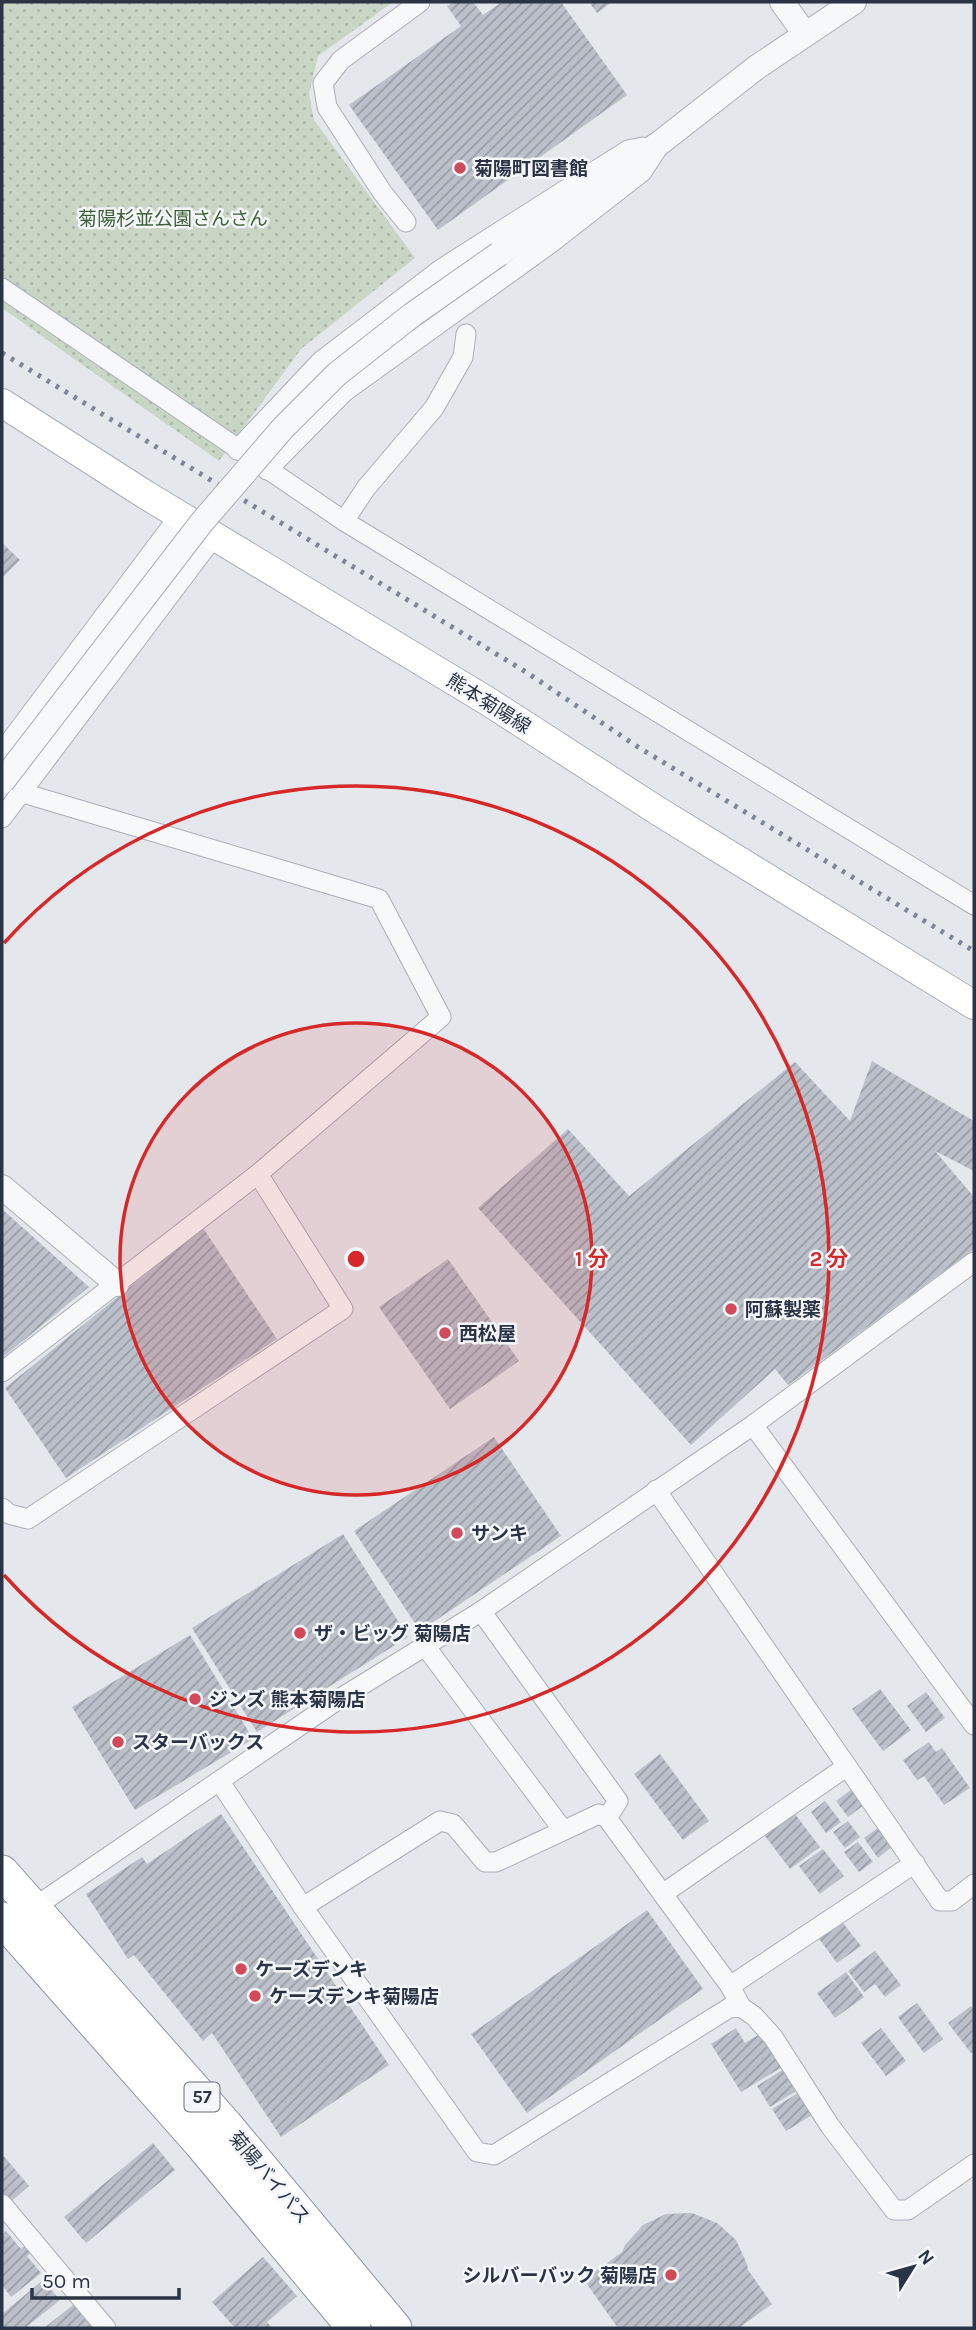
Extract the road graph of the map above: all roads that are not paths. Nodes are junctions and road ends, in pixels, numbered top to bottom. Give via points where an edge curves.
1 (420, 2) edge
2 (782, 2) edge
3 (854, 2) edge
4 (805, 34) junction
5 (661, 142) junction
6 (405, 222) dead end
7 (2, 288) edge
8 (466, 334) dead end
9 (2, 403) edge
10 (237, 450) junction
11 (267, 470) junction
12 (180, 515) junction
13 (344, 521) junction
14 (215, 535) junction
15 (2, 752) edge
16 (12, 788) edge
17 (2, 818) edge
18 (974, 905) edge
19 (974, 1005) edge
20 (258, 1174) junction
21 (2, 1187) edge
22 (974, 1262) edge
23 (117, 1284) junction
24 (2, 1372) edge
25 (753, 1425) junction
26 (656, 1490) junction
27 (2, 1508) edge
28 (481, 1611) junction
29 (425, 1646) junction
30 (974, 1725) edge
31 (846, 1767) junction
32 (220, 1782) junction
33 (607, 1818) junction
34 (563, 1830) junction
35 (915, 1863) junction
36 (2, 1872) edge
37 (974, 1884) edge
38 (664, 1893) junction
39 (303, 1907) junction
40 (11, 1920) edge
41 (730, 1986) junction
42 (741, 2007) junction
43 (974, 2164) edge
44 (5, 2215) edge
45 (106, 2328) edge
46 (354, 2328) edge
47 (395, 2328) edge

1 - 6 street via 341,60 323,83 327,107
2 - 4 street
3 - 4 street
4 - 5 street
5 - 10 street via 628,150 441,269 321,361
5 - 11 street via 642,172 344,392
5 - 16 street, bridge via 412,315 337,374 283,428 202,522
7 - 10 street
8 - 13 street via 463,357 434,408
9 - 12 main road, 熊本菊陽線
10 - 11 street
11 - 13 street
12 - 14 main road, 熊本菊陽線
12 - 15 street
13 - 18 street
14 - 16 street
14 - 19 main road, 熊本菊陽線
16 - 17 street
16 - 20 street via 379,899 441,1017
20 - 23 street
20 - 27 street via 343,1309 28,1519
21 - 23 street
22 - 25 street
23 - 24 street
25 - 26 street
25 - 30 street
26 - 28 street
26 - 31 street
28 - 29 street
28 - 33 street via 618,1801
29 - 32 street
29 - 34 street
31 - 35 street
31 - 38 street
32 - 39 street
32 - 40 street
33 - 34 street via 599,1814
33 - 38 street
34 - 39 street via 496,1862 485,1862 453,1824 440,1821
35 - 37 street via 940,1901 952,1901
35 - 41 street
36 - 40 highway, 菊陽バイパス / 57
38 - 41 street
39 - 42 street via 477,2152 494,2155 729,2008
40 - 46 highway, 菊陽バイパス / 57
40 - 47 highway, 菊陽バイパス / 57 via 226,2125
41 - 42 street
42 - 43 street via 773,2036 831,2126 894,2210 908,2210
44 - 45 street

